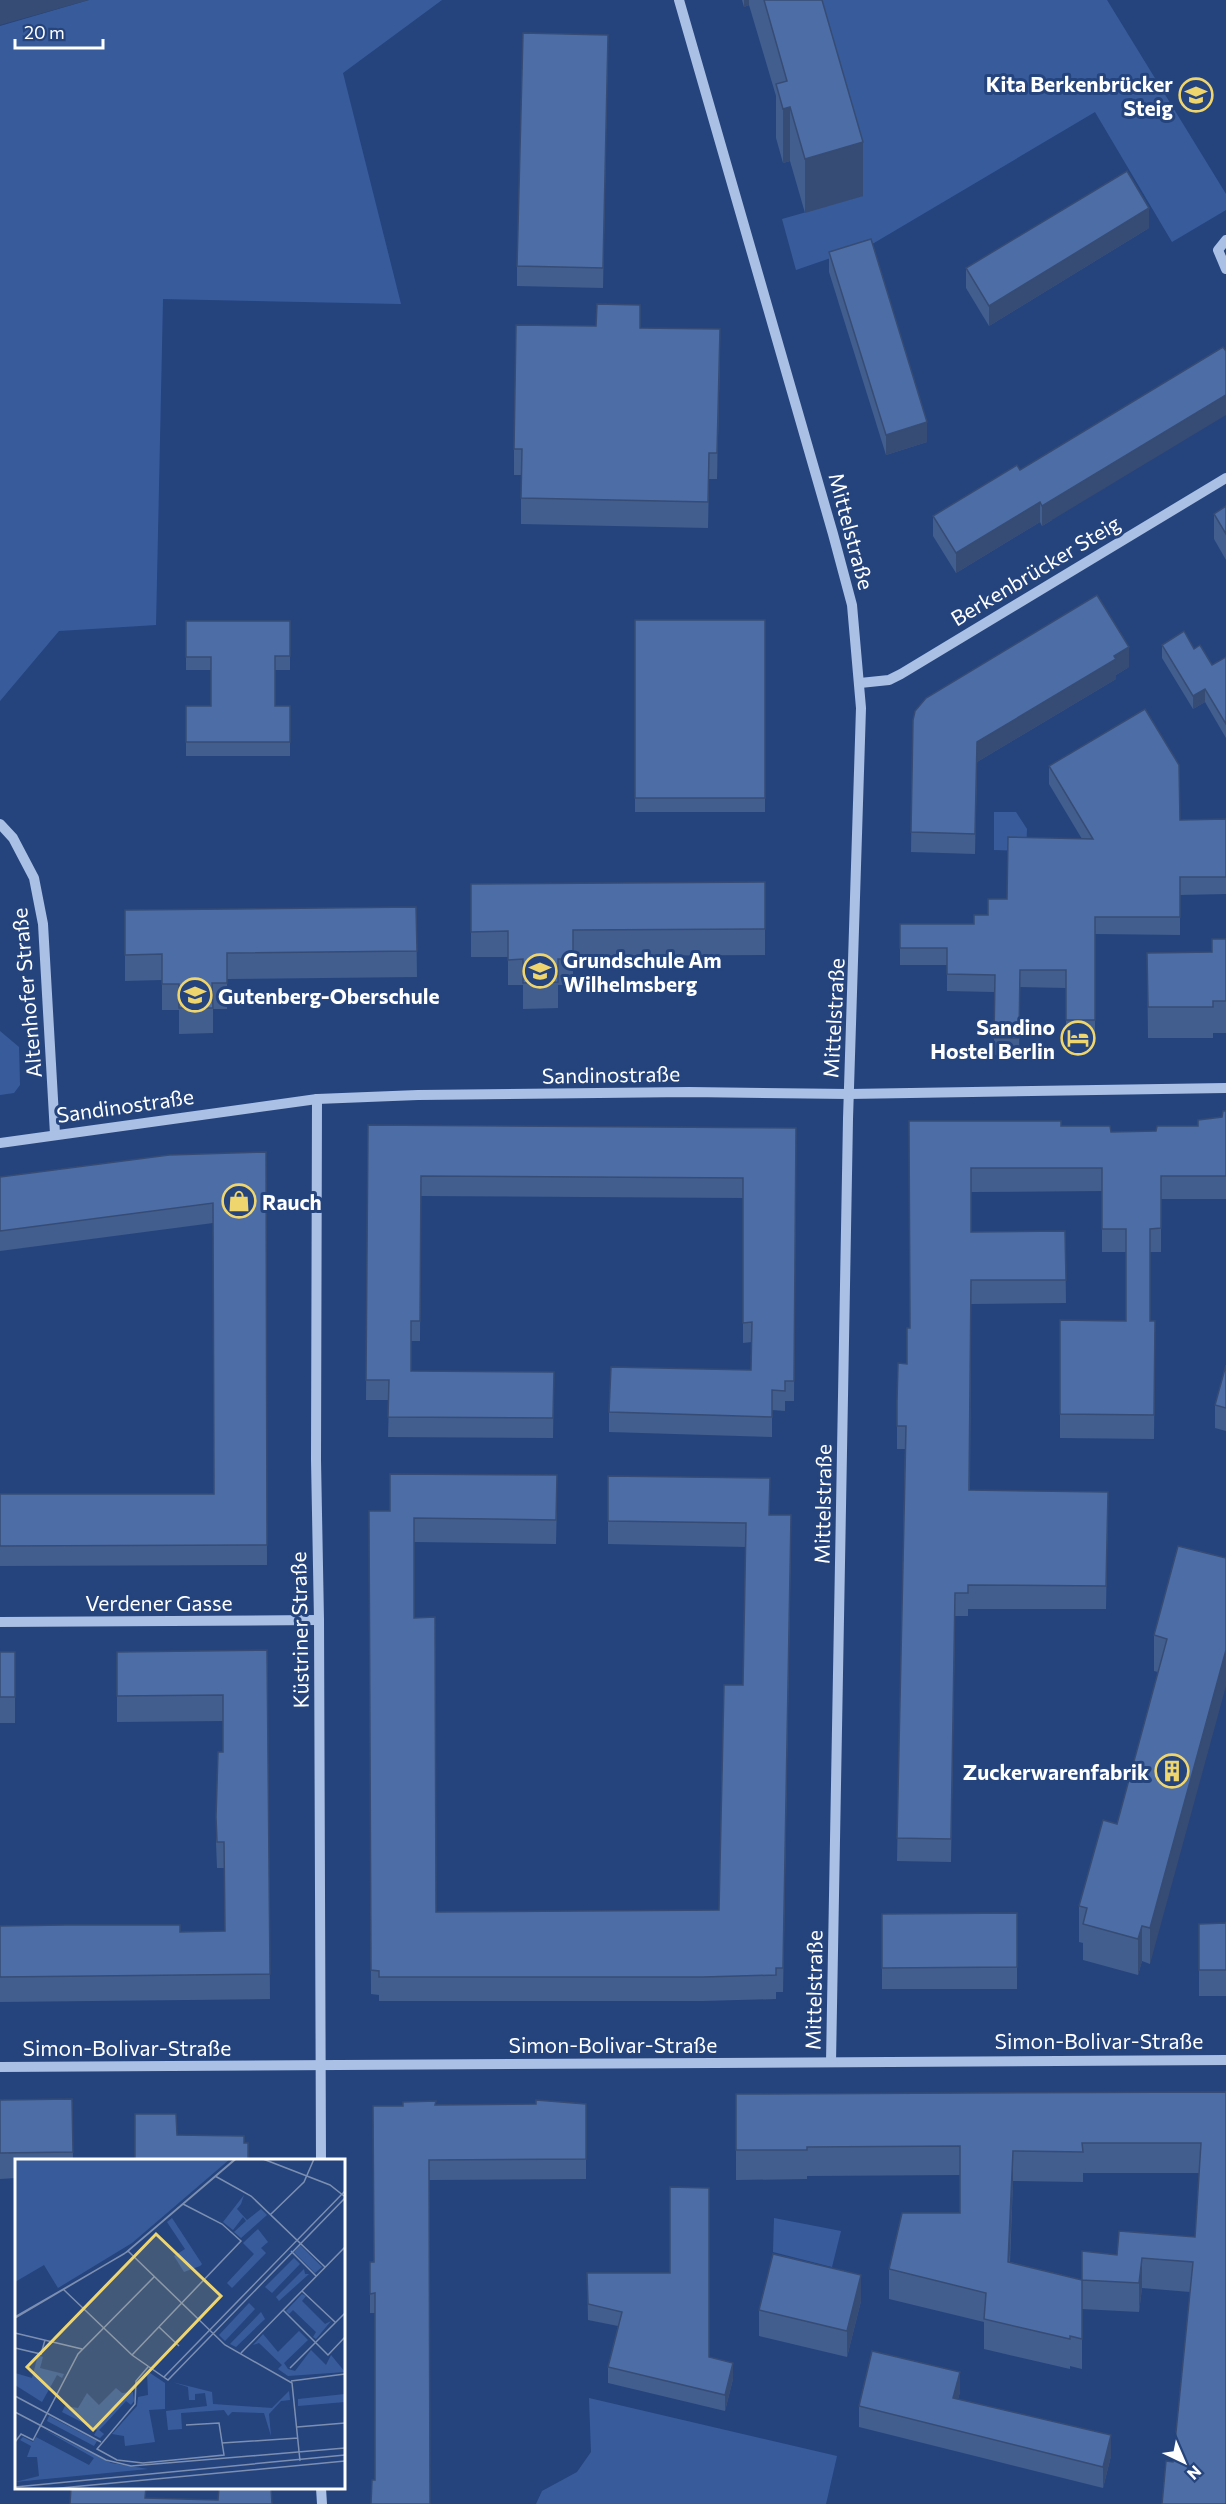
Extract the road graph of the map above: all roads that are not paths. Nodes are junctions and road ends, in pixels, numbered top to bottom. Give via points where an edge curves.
1 (679, 0) edge
2 (1226, 240) edge
3 (1226, 269) edge
4 (1226, 478) edge
5 (860, 683) junction
6 (0, 824) edge
7 (1226, 1088) edge
8 (849, 1094) junction
9 (317, 1099) junction
10 (55, 1134) junction
11 (0, 1143) edge
12 (319, 1620) junction
13 (0, 1622) edge
14 (1226, 2060) edge
15 (831, 2062) junction
16 (322, 2065) junction
17 (0, 2067) edge
18 (321, 2159) edge

1 - 5 street, Mittelstraße via 852,605
2 - 3 street via 1218,250
4 - 5 street, Berkenbrücker Steig via 901,674 889,680
5 - 8 street, Mittelstraße
6 - 10 street, Altenhofer Straße via 13,838 34,878 44,924
7 - 8 street, Sandinostraße
8 - 9 street, Sandinostraße via 689,1092
8 - 15 street, Mittelstraße
9 - 10 street, Sandinostraße
9 - 12 street, Küstriner Straße
10 - 11 street, Sandinostraße
12 - 13 street, Verdener Gasse
12 - 16 street, Küstriner Straße
14 - 15 street, Simon-Bolivar-Straße
15 - 16 street, Simon-Bolivar-Straße
16 - 17 street, Simon-Bolivar-Straße
16 - 18 street, Küstriner Straße

